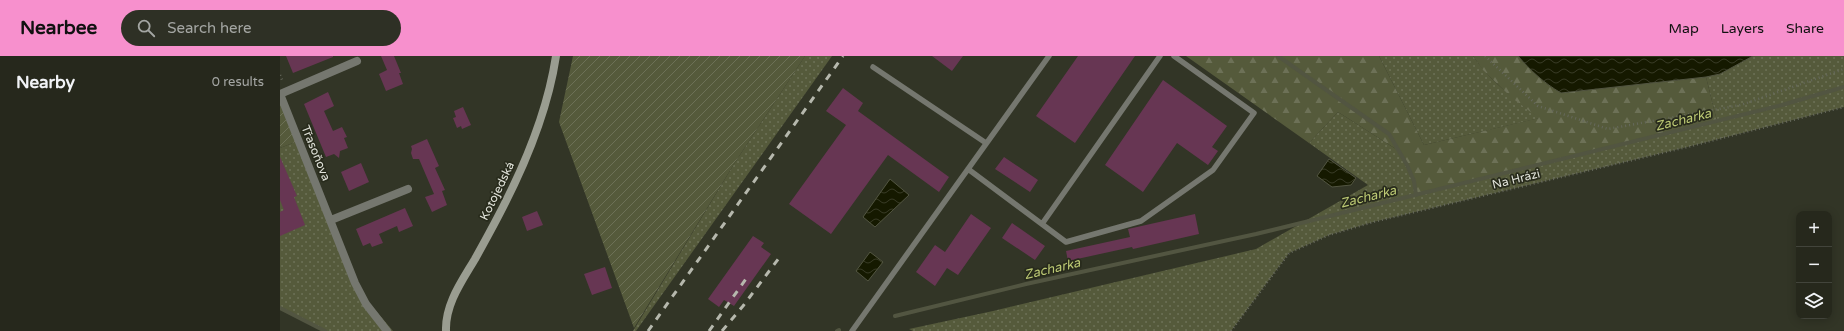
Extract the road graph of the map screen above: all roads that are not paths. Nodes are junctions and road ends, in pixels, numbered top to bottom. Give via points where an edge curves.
1 (556, 56) edge
2 (1049, 56) edge
3 (1160, 56) edge
4 (1174, 56) edge
5 (357, 61) dead end
6 (873, 67) dead end
7 (280, 94) edge
8 (986, 143) junction
9 (968, 169) junction
10 (408, 189) dead end
11 (331, 220) junction
12 (1042, 224) junction
13 (387, 331) edge
14 (446, 331) edge
15 (852, 331) edge

1 - 14 main road, Kotojedská via 549,94 536,135 494,226 454,296 447,315
2 - 8 lane
3 - 12 lane
4 - 12 lane via 1254,113 1213,170 1141,221 1066,242
5 - 7 street
6 - 8 lane
7 - 11 street, Třasoňova
8 - 9 lane
9 - 12 lane
9 - 15 lane
10 - 11 street
11 - 13 street, Třasoňova via 360,292 373,315

